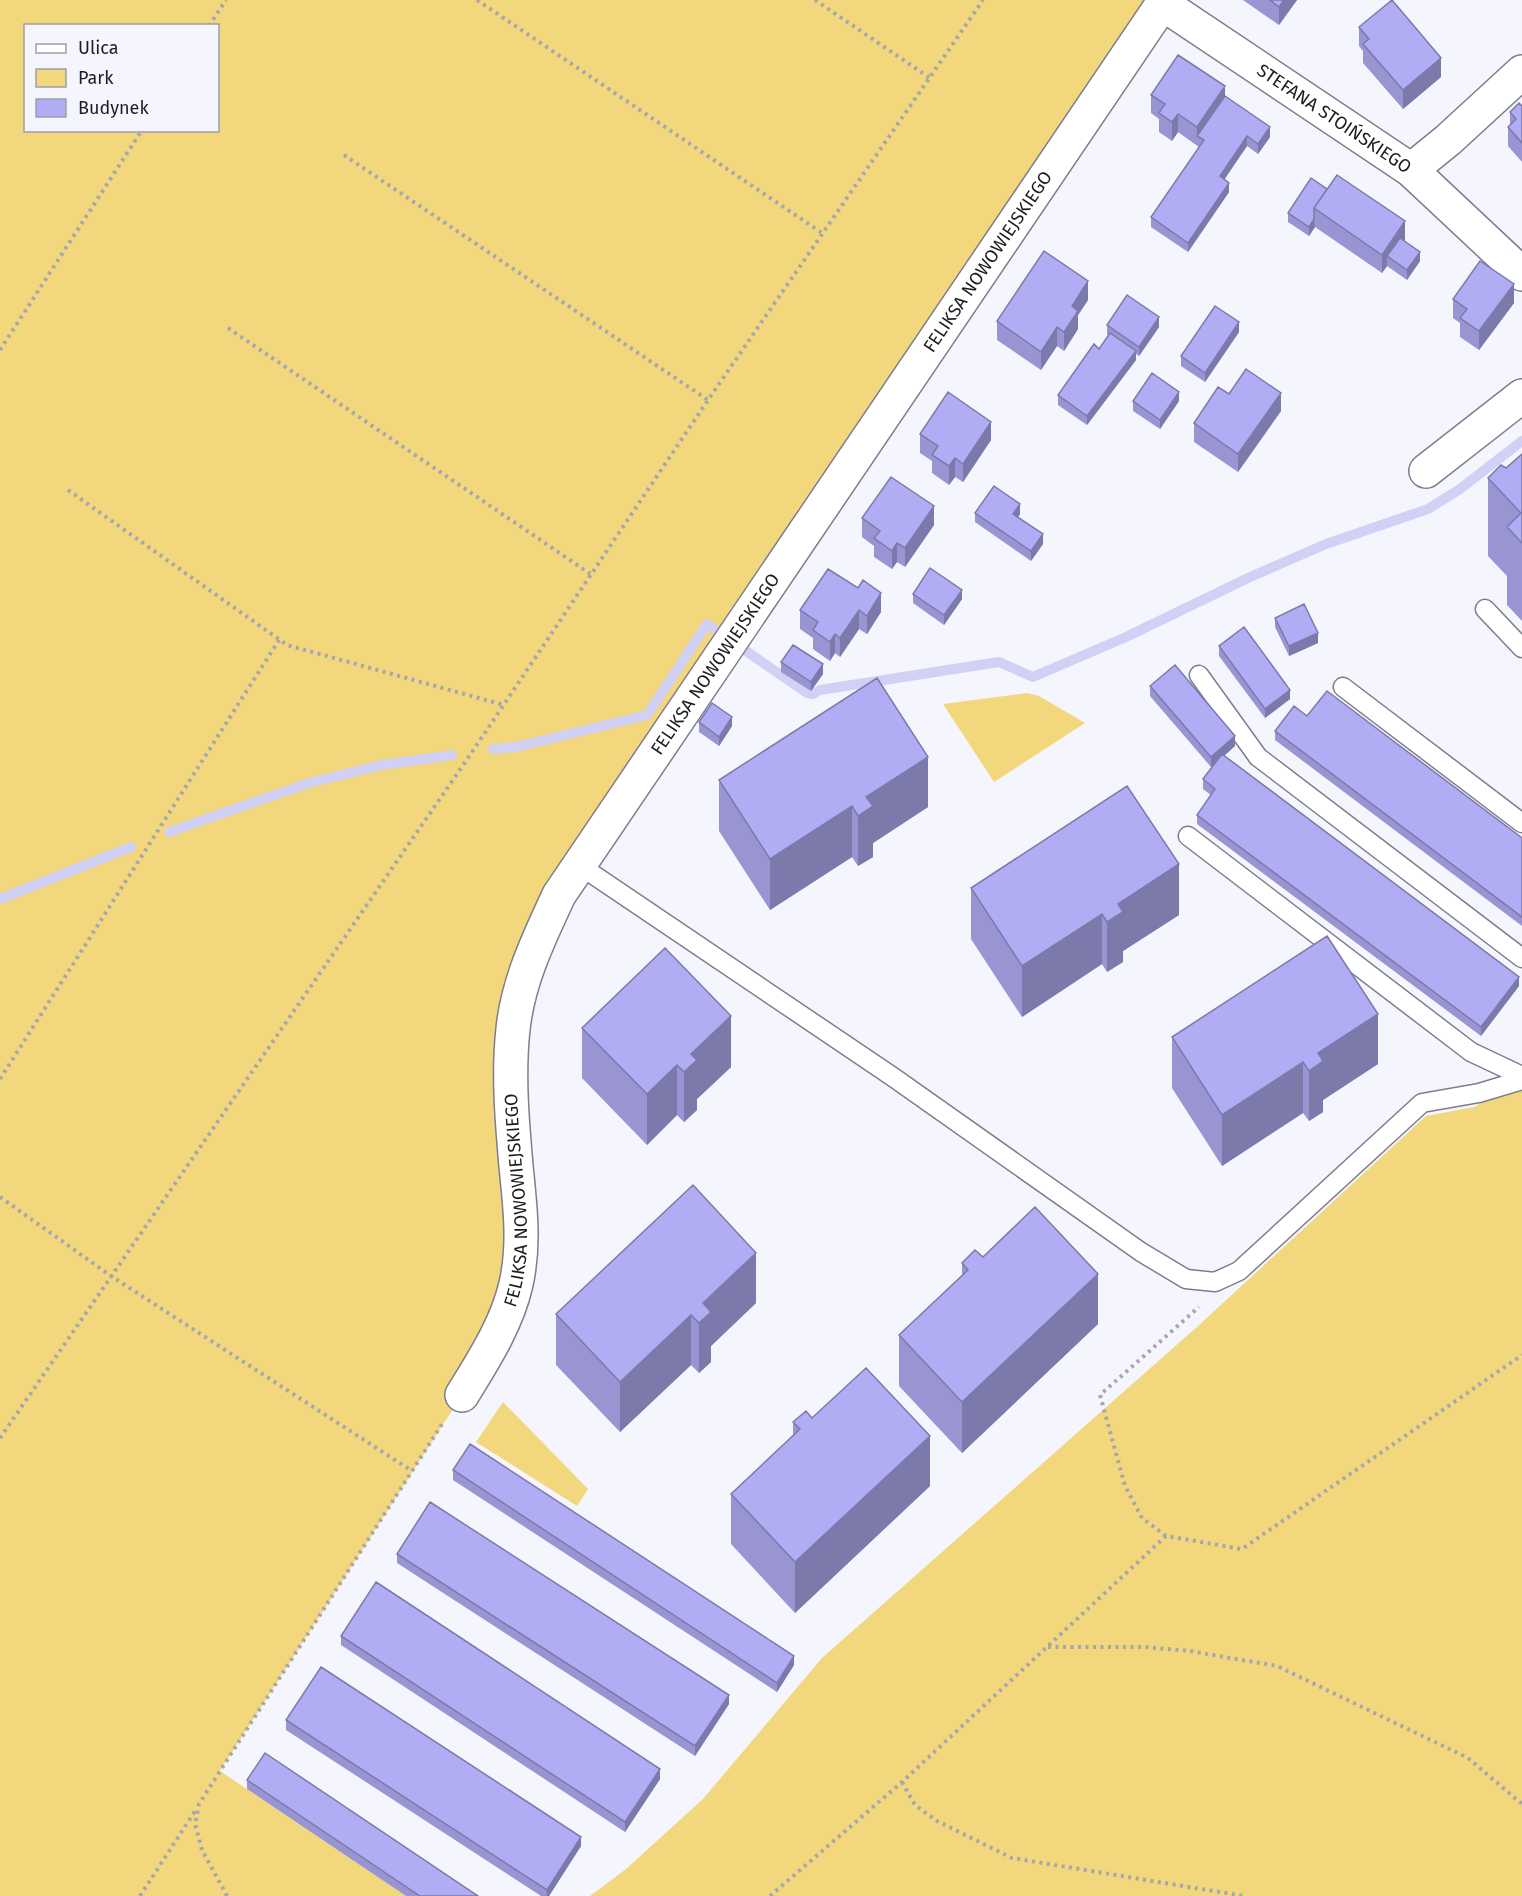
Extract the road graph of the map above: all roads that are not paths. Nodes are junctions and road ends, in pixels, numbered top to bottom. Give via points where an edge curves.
1 (1164, 2) edge
2 (1522, 72) edge
3 (1411, 170) junction
4 (1522, 274) edge
5 (1522, 396) edge
6 (1426, 471) dead end
7 (1485, 609) dead end
8 (1522, 648) edge
9 (1199, 675) dead end
10 (1343, 687) dead end
11 (1522, 823) edge
12 (1188, 836) dead end
13 (579, 865) junction
14 (1522, 958) edge
15 (1522, 1078) edge
16 (462, 1395) road end

1 - 3 street, STEFANA STOIŃSKIEGO
1 - 13 street, FELIKSA NOWOWIEJSKIEGO
2 - 3 street, STEFANA STOIŃSKIEGO
3 - 4 street
5 - 6 street
7 - 8 lane
9 - 14 lane via 1258,757
10 - 11 lane
12 - 15 lane via 1471,1052
13 - 15 lane via 1186,1279 1215,1282 1239,1271 1422,1103 1479,1093
13 - 16 street, FELIKSA NOWOWIEJSKIEGO via 559,895 534,947 520,989 511,1073 522,1235 516,1284 484,1359

